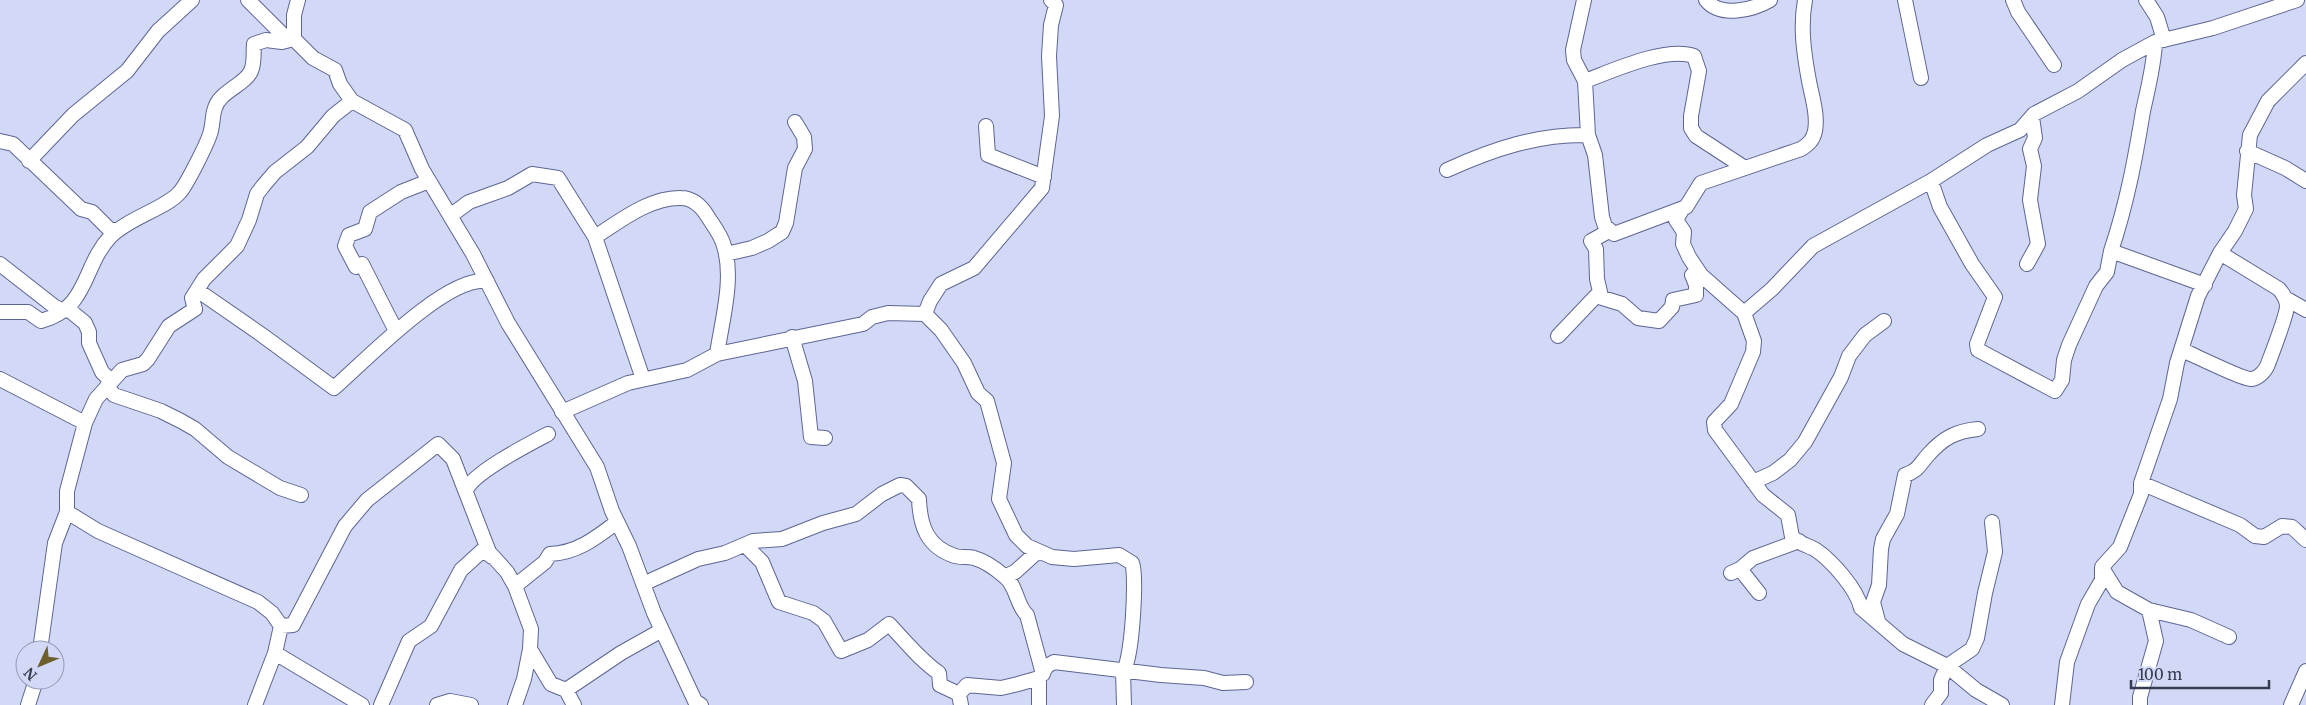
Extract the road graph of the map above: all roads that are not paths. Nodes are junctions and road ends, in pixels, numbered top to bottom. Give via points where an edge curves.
1 (192, 0) edge
2 (248, 0) edge
3 (298, 0) edge
4 (1051, 0) edge
5 (1584, 0) edge
6 (1706, 0) edge
7 (1770, 0) edge
8 (1805, 0) edge
9 (1905, 0) edge
10 (2013, 0) edge
11 (2146, 0) edge
12 (2298, 0) edge
13 (2268, 5) edge
14 (291, 39) junction
15 (2159, 41) junction
16 (2306, 63) edge
17 (2054, 65) dead end
18 (1921, 78) dead end
19 (1585, 81) junction
20 (352, 101) junction
21 (2032, 117) junction
22 (795, 122) dead end
23 (986, 126) dead end
24 (1588, 135) junction
25 (0, 140) edge
26 (2247, 151) junction
27 (29, 162) junction
28 (1745, 168) junction
29 (1448, 170) dead end
30 (1044, 177) junction
31 (429, 181) junction
32 (1932, 181) junction
33 (2306, 181) edge
34 (1683, 208) junction
35 (450, 216) junction
36 (1609, 231) junction
37 (112, 232) junction
38 (595, 237) junction
39 (2111, 251) junction
40 (2220, 253) junction
41 (726, 254) junction
42 (0, 264) edge
43 (2027, 264) dead end
44 (1701, 275) junction
45 (487, 281) junction
46 (2205, 285) junction
47 (197, 290) junction
48 (1601, 296) junction
49 (2285, 298) junction
50 (2306, 310) edge
51 (69, 311) junction
52 (0, 312) edge
53 (1744, 313) junction
54 (925, 314) junction
55 (1884, 321) dead end
56 (396, 331) junction
57 (1558, 336) dead end
58 (792, 337) junction
59 (2182, 350) junction
60 (718, 354) junction
61 (0, 379) edge
62 (643, 379) junction
63 (109, 383) junction
64 (120, 398) junction
65 (96, 399) junction
66 (562, 412) junction
67 (86, 423) junction
68 (1978, 430) dead end
69 (548, 434) dead end
70 (825, 438) dead end
71 (1753, 482) junction
72 (2141, 483) junction
73 (466, 490) junction
74 (301, 495) dead end
75 (67, 512) junction
76 (617, 522) junction
77 (1992, 522) dead end
78 (2306, 540) edge
79 (1800, 541) junction
80 (745, 545) junction
81 (1037, 552) junction
82 (492, 558) junction
83 (2102, 568) junction
84 (1006, 576) junction
85 (643, 584) junction
86 (515, 586) junction
87 (1760, 592) dead end
88 (1867, 605) junction
89 (2149, 610) junction
90 (281, 626) junction
91 (662, 630) junction
92 (2229, 637) dead end
93 (41, 640) edge
94 (530, 649) junction
95 (275, 653) junction
96 (1947, 666) junction
97 (1123, 671) junction
98 (2306, 671) edge
99 (1041, 676) junction
100 (1246, 682) dead end
101 (33, 690) edge
102 (566, 690) junction
103 (960, 699) edge
104 (696, 704) edge
105 (28, 705) edge
106 (255, 705) edge
107 (362, 705) edge
108 (381, 705) edge
109 (437, 705) edge
110 (471, 705) edge
111 (515, 705) edge
112 (574, 705) edge
113 (1039, 705) edge
114 (1124, 705) edge
115 (1932, 705) edge
116 (2002, 705) edge
117 (2062, 705) edge
118 (2140, 705) edge
119 (2292, 705) edge

1 - 27 street via 158,31 127,71 73,115
2 - 14 street
3 - 14 street
4 - 30 street via 1056,4 1049,56 1052,116
5 - 19 street via 1573,50 1574,60
6 - 7 street via 1728,12
8 - 28 street via 1802,26 1815,111 1813,138 1801,149
9 - 18 street
10 - 17 street
11 - 15 street via 2157,17
12 - 13 street
13 - 15 street
14 - 20 street via 312,58 335,70
14 - 37 street via 254,44 253,68 215,107 209,137 180,192
15 - 21 street
15 - 39 street via 2126,208
16 - 26 street via 2268,101 2250,135
19 - 24 street
19 - 28 street via 1640,60 1683,54 1694,56 1699,71 1691,128 1696,136
20 - 31 street via 405,130
20 - 47 street via 332,116 307,147 275,172 256,194 250,220 237,246
21 - 32 street via 2020,130 1987,145
21 - 43 street via 2035,138 2030,149 2034,166 2030,200 2038,244
22 - 41 street via 804,137 804,149 795,168 782,232 752,248
23 - 30 street via 988,155
24 - 29 street via 1568,134 1490,150
24 - 36 street via 1595,155 1602,217
25 - 27 street via 14,144
26 - 33 street
26 - 40 street via 2246,209
27 - 37 street via 81,209 97,215
28 - 34 street via 1701,183 1690,203
30 - 54 street via 1037,195 988,254 974,268 948,279 934,292
31 - 35 street
31 - 56 street via 400,192 370,212 365,229 349,234 345,246 356,267 362,264
32 - 39 street via 1940,207 1995,297 1977,344 1978,350 2055,391 2062,380 2069,345 2096,286 2107,272
32 - 53 street via 1814,246 1772,290
34 - 36 street via 1624,232 1614,234
34 - 44 street via 1676,222 1684,232 1684,248
35 - 38 street via 469,202 508,188 532,174 558,178
35 - 45 street
36 - 48 street via 1591,241 1596,249 1596,279
37 - 51 street
38 - 41 street via 638,210 684,197 701,206 723,242
38 - 62 street
39 - 46 street
40 - 46 street
40 - 49 street via 2279,289
41 - 60 street via 728,277
42 - 51 street via 55,307
44 - 48 street via 1692,275 1696,296 1672,300 1672,307 1659,321 1638,318 1622,304
44 - 53 street
45 - 56 street via 478,280 458,288
45 - 66 street via 508,323
46 - 59 street via 2194,305
47 - 56 street via 334,388
47 - 63 street via 192,298 195,309 169,326 148,359 143,364 122,370
48 - 57 street via 1596,296
49 - 50 street
49 - 59 street via 2286,313 2268,364 2258,377 2240,377
51 - 52 street via 41,322 28,312
51 - 63 street via 85,323 89,343
53 - 71 street via 1754,341 1754,352 1731,404 1714,422 1715,430
54 - 58 street via 888,313 872,317 863,324
54 - 81 street via 964,362 978,393 987,402 1004,464 999,499 1016,534
55 - 71 street via 1865,335 1849,356 1805,442 1790,460
58 - 60 street
58 - 70 street via 805,381 811,437
59 - 72 street via 2170,399
60 - 62 street via 687,370
61 - 67 street
62 - 66 street
63 - 64 street via 114,395
63 - 65 street
64 - 65 street
64 - 74 street via 181,421 228,457 280,488
65 - 67 street
66 - 76 street via 597,467
67 - 75 street via 67,491
68 - 88 street via 1953,433 1927,456 1916,472 1905,475 1897,514 1880,549 1879,585
69 - 73 street via 480,475
71 - 79 street via 1766,498 1788,515 1790,534
72 - 78 street via 2240,525 2255,536 2264,536 2282,526 2292,527
72 - 83 street via 2141,494 2120,547
73 - 82 street
73 - 90 street via 453,459 438,444 367,500 345,526 293,625
75 - 90 street via 98,531 258,602
75 - 93 street via 56,543
76 - 85 street
76 - 86 street via 578,549 550,554 545,562
77 - 96 street via 1993,568 1977,638 1972,649
79 - 87 street via 1753,558 1736,571
79 - 88 street via 1817,551 1840,572
80 - 84 street via 753,541 782,539 856,514 900,485 906,486 919,500 920,522 935,547 957,557 973,557
80 - 85 street via 698,559
80 - 103 street via 762,562 779,602 813,613 824,621 841,651 868,640 889,624 925,664 939,673 940,685
81 - 84 street
81 - 97 street via 1074,559 1119,555 1132,563 1130,648 1127,667
82 - 86 street via 507,572
82 - 108 street via 483,550 461,570 432,626 410,642
83 - 89 street via 2117,592
83 - 117 street via 2102,580 2088,604 2067,662
84 - 99 street via 1020,609 1027,615
85 - 91 street
86 - 94 street via 530,629
88 - 96 street via 1904,644
89 - 92 street via 2192,620
89 - 118 street via 2156,641
90 - 95 street
91 - 102 street
91 - 104 street
94 - 102 street via 551,684
94 - 111 street
95 - 106 street
95 - 107 street
96 - 115 street via 1941,680 1941,693
96 - 116 street via 1976,690
97 - 99 street via 1054,662
97 - 100 street
97 - 114 street
98 - 119 street
99 - 103 street via 1001,688 967,685
99 - 113 street
101 - 105 street
102 - 112 street
109 - 110 street via 450,700

